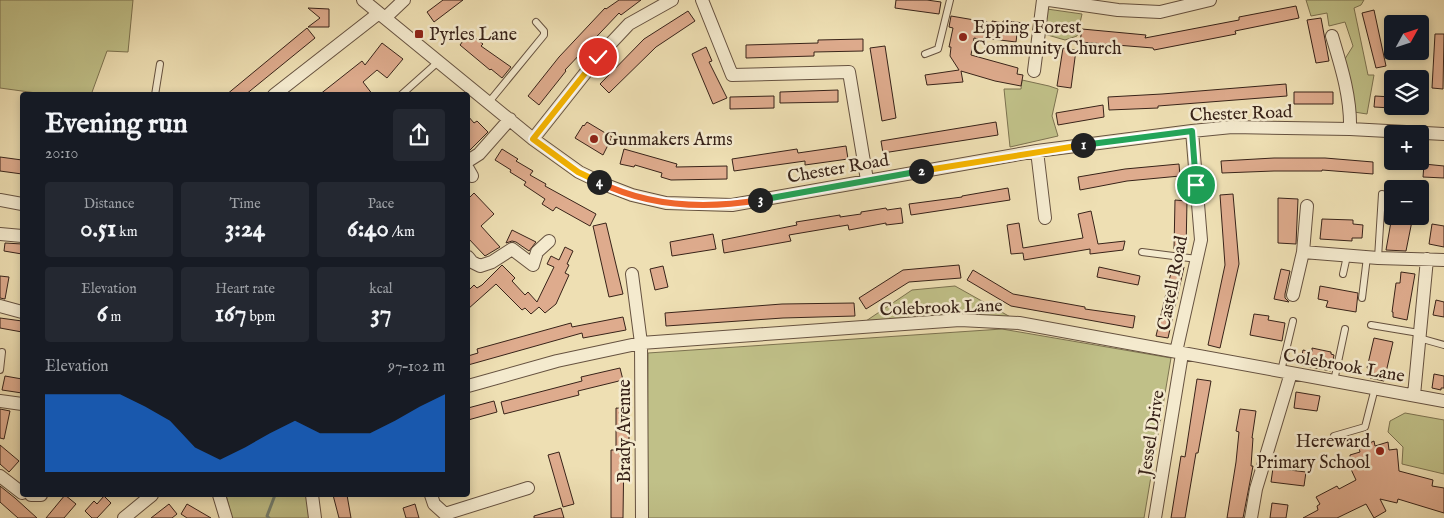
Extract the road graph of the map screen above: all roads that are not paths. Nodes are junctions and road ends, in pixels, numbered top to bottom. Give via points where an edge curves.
1 (363, 0) edge
2 (404, 0) edge
3 (672, 0) edge
4 (702, 0) edge
5 (950, 0) edge
6 (1043, 0) edge
7 (1049, 0) edge
8 (1210, 0) edge
9 (382, 15) junction
10 (536, 22) dead end
11 (1332, 36) dead end
12 (925, 54) dead end
13 (438, 62) junction
14 (160, 64) dead end
15 (1034, 71) dead end
16 (155, 92) edge
17 (278, 92) edge
18 (404, 92) edge
19 (489, 102) junction
20 (510, 119) junction
21 (1350, 129) junction
22 (1192, 131) junction
23 (1444, 134) edge
24 (533, 139) junction
25 (1037, 151) junction
26 (470, 160) edge
27 (867, 180) junction
28 (1382, 194) dead end
29 (0, 200) edge
30 (20, 204) edge
31 (1307, 206) dead end
32 (1045, 218) dead end
33 (0, 234) edge
34 (20, 236) edge
35 (548, 241) dead end
36 (1142, 252) dead end
37 (1303, 252) junction
38 (1347, 256) junction
39 (1373, 258) junction
40 (1197, 259) junction
41 (1428, 259) junction
42 (1444, 260) edge
43 (470, 262) edge
44 (632, 274) dead end
45 (1343, 274) dead end
46 (1293, 295) dead end
47 (1362, 298) dead end
48 (0, 306) edge
49 (20, 311) edge
50 (1293, 321) dead end
51 (1371, 325) dead end
52 (1344, 329) dead end
53 (1419, 335) junction
54 (641, 343) junction
55 (1444, 345) edge
56 (2, 352) dead end
57 (1179, 353) junction
58 (0, 370) edge
59 (1286, 372) junction
60 (1334, 381) junction
61 (470, 385) edge
62 (1374, 388) junction
63 (1414, 395) junction
64 (0, 400) edge
65 (1444, 401) edge
66 (20, 404) edge
67 (1334, 436) dead end
68 (0, 476) edge
69 (528, 488) dead end
70 (20, 491) edge
71 (147, 497) edge
72 (220, 497) edge
73 (312, 497) edge
74 (432, 497) edge
75 (124, 518) edge
76 (226, 518) edge
77 (315, 518) edge
78 (642, 518) edge
79 (1155, 518) edge
80 (1251, 518) edge

1 - 9 street, Chester Road
2 - 9 street
3 - 24 street via 629,24 598,57
4 - 27 street via 732,75 849,72
5 - 12 lane via 938,49
6 - 15 street
7 - 8 street via 1118,10 1160,12
9 - 13 street, Chester Road
9 - 17 street
10 - 19 lane via 544,30 544,35
11 - 21 street via 1346,85
13 - 18 lane
13 - 19 street, Chester Road
14 - 16 lane
19 - 20 street, Chester Road
20 - 24 street, Chester Road
20 - 26 street
21 - 22 street, Chester Road via 1232,127
21 - 23 street, Chester Road
22 - 25 street, Chester Road
22 - 40 street, Castell Road via 1201,240
24 - 27 street, Chester Road via 578,172 632,195 666,204 732,205
25 - 27 street, Chester Road
25 - 32 street
28 - 39 lane
29 - 30 street
31 - 37 street
33 - 34 street
35 - 43 street via 537,252 534,265 512,249 480,266
36 - 40 lane
37 - 38 street
37 - 46 street
38 - 39 street
38 - 45 lane
39 - 41 street
39 - 47 lane
40 - 57 street, Castell Road
41 - 42 street
41 - 53 street
44 - 54 street, Brady Avenue
48 - 49 street
50 - 59 lane
51 - 53 lane
52 - 60 lane
53 - 55 lane
53 - 63 street
54 - 57 street, Colebrook Lane via 960,320 1020,323
54 - 61 street, Colebrook Lane via 557,361
54 - 78 street, Brady Avenue
56 - 58 lane
57 - 59 street, Colebrook Lane
57 - 79 street, Jessel Drive
59 - 60 street, Colebrook Lane
59 - 80 street
60 - 62 street, Colebrook Lane
62 - 63 street, Colebrook Lane
62 - 67 lane via 1365,427
63 - 65 street, Colebrook Lane
64 - 66 street
68 - 70 street
69 - 74 street via 446,514 434,504
71 - 75 street
72 - 76 street
73 - 77 street

